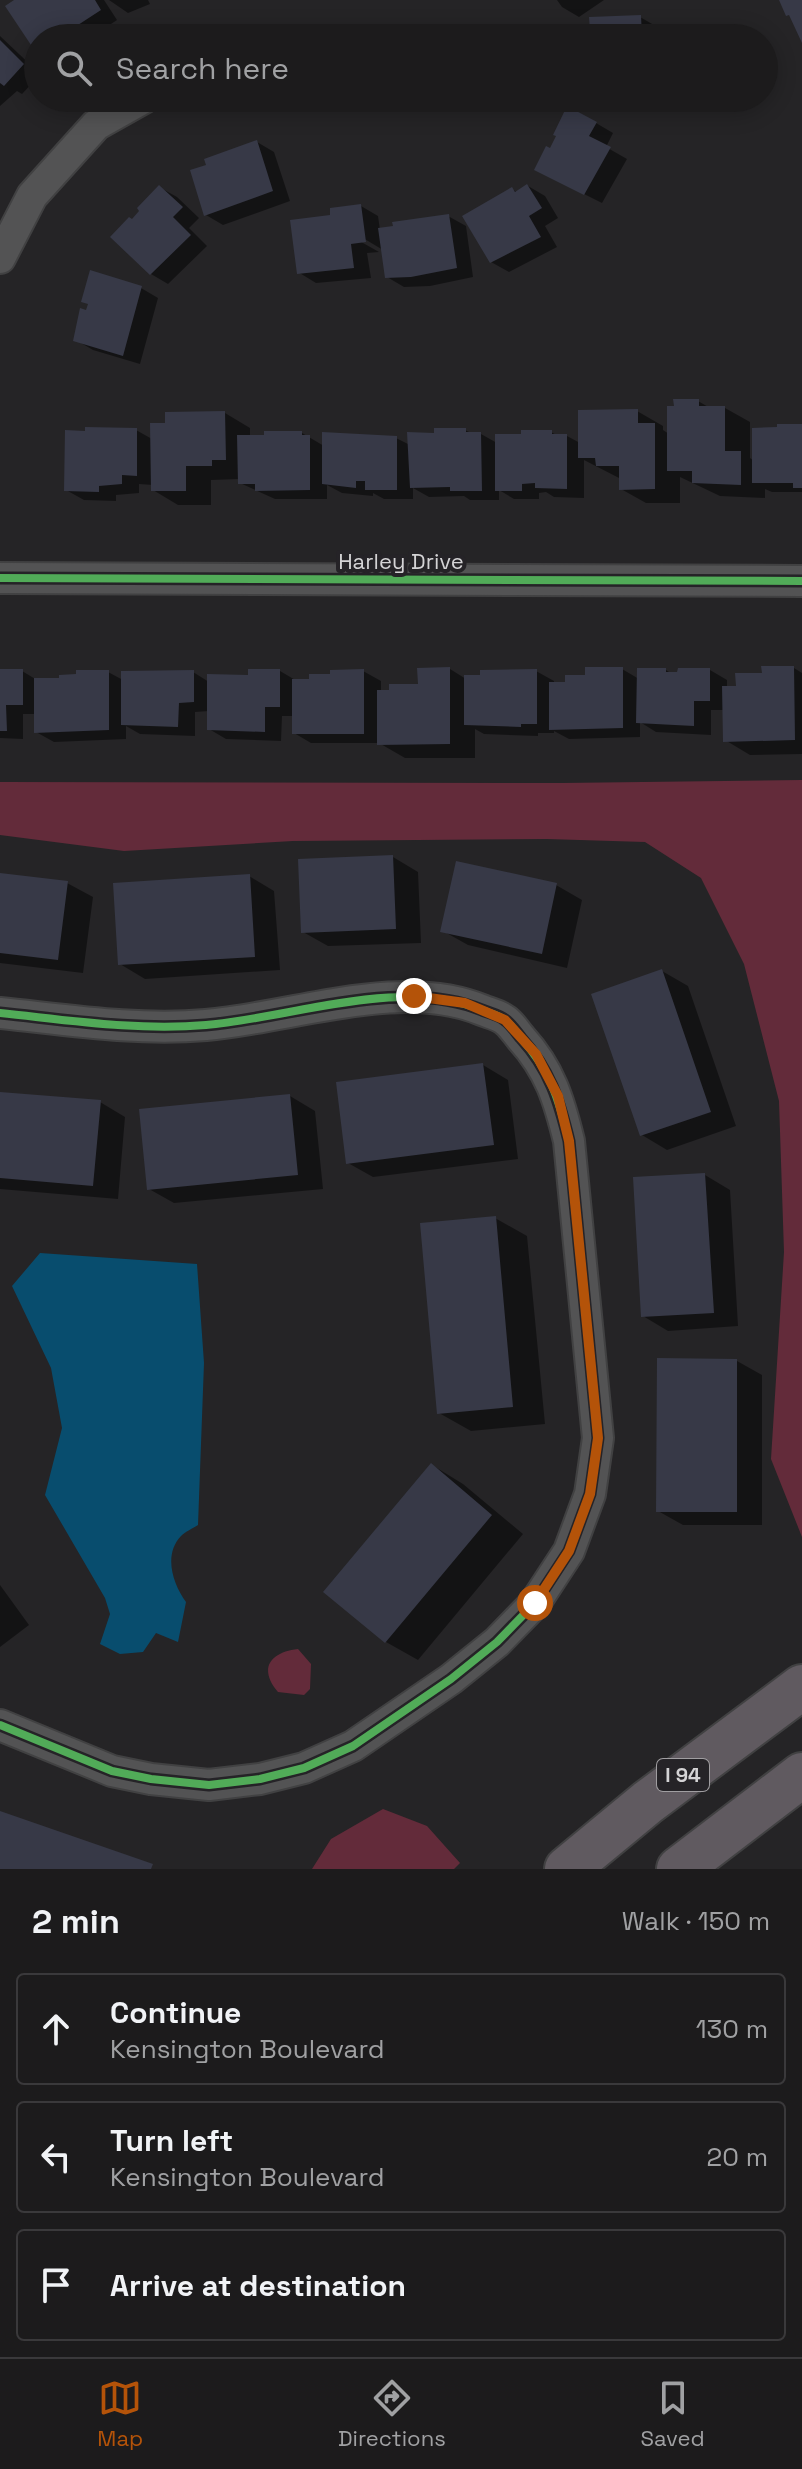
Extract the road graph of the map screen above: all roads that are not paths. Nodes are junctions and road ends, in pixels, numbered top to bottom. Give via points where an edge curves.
1 (119, 112) edge
2 (0, 258) edge
3 (0, 578) edge
4 (802, 581) edge
5 (0, 1013) edge
6 (802, 1687) edge
7 (0, 1725) edge
8 (802, 1775) edge
9 (567, 1869) edge
10 (679, 1869) edge

1 - 2 street via 96,125 32,196
3 - 4 street, Harley Drive
5 - 7 street via 177,1028 414,996 465,1003 505,1020 536,1054 558,1096 569,1141 598,1438 590,1494 569,1551 535,1603 451,1679 353,1746 304,1768 209,1785 112,1771
6 - 9 highway, I 94
8 - 10 highway

